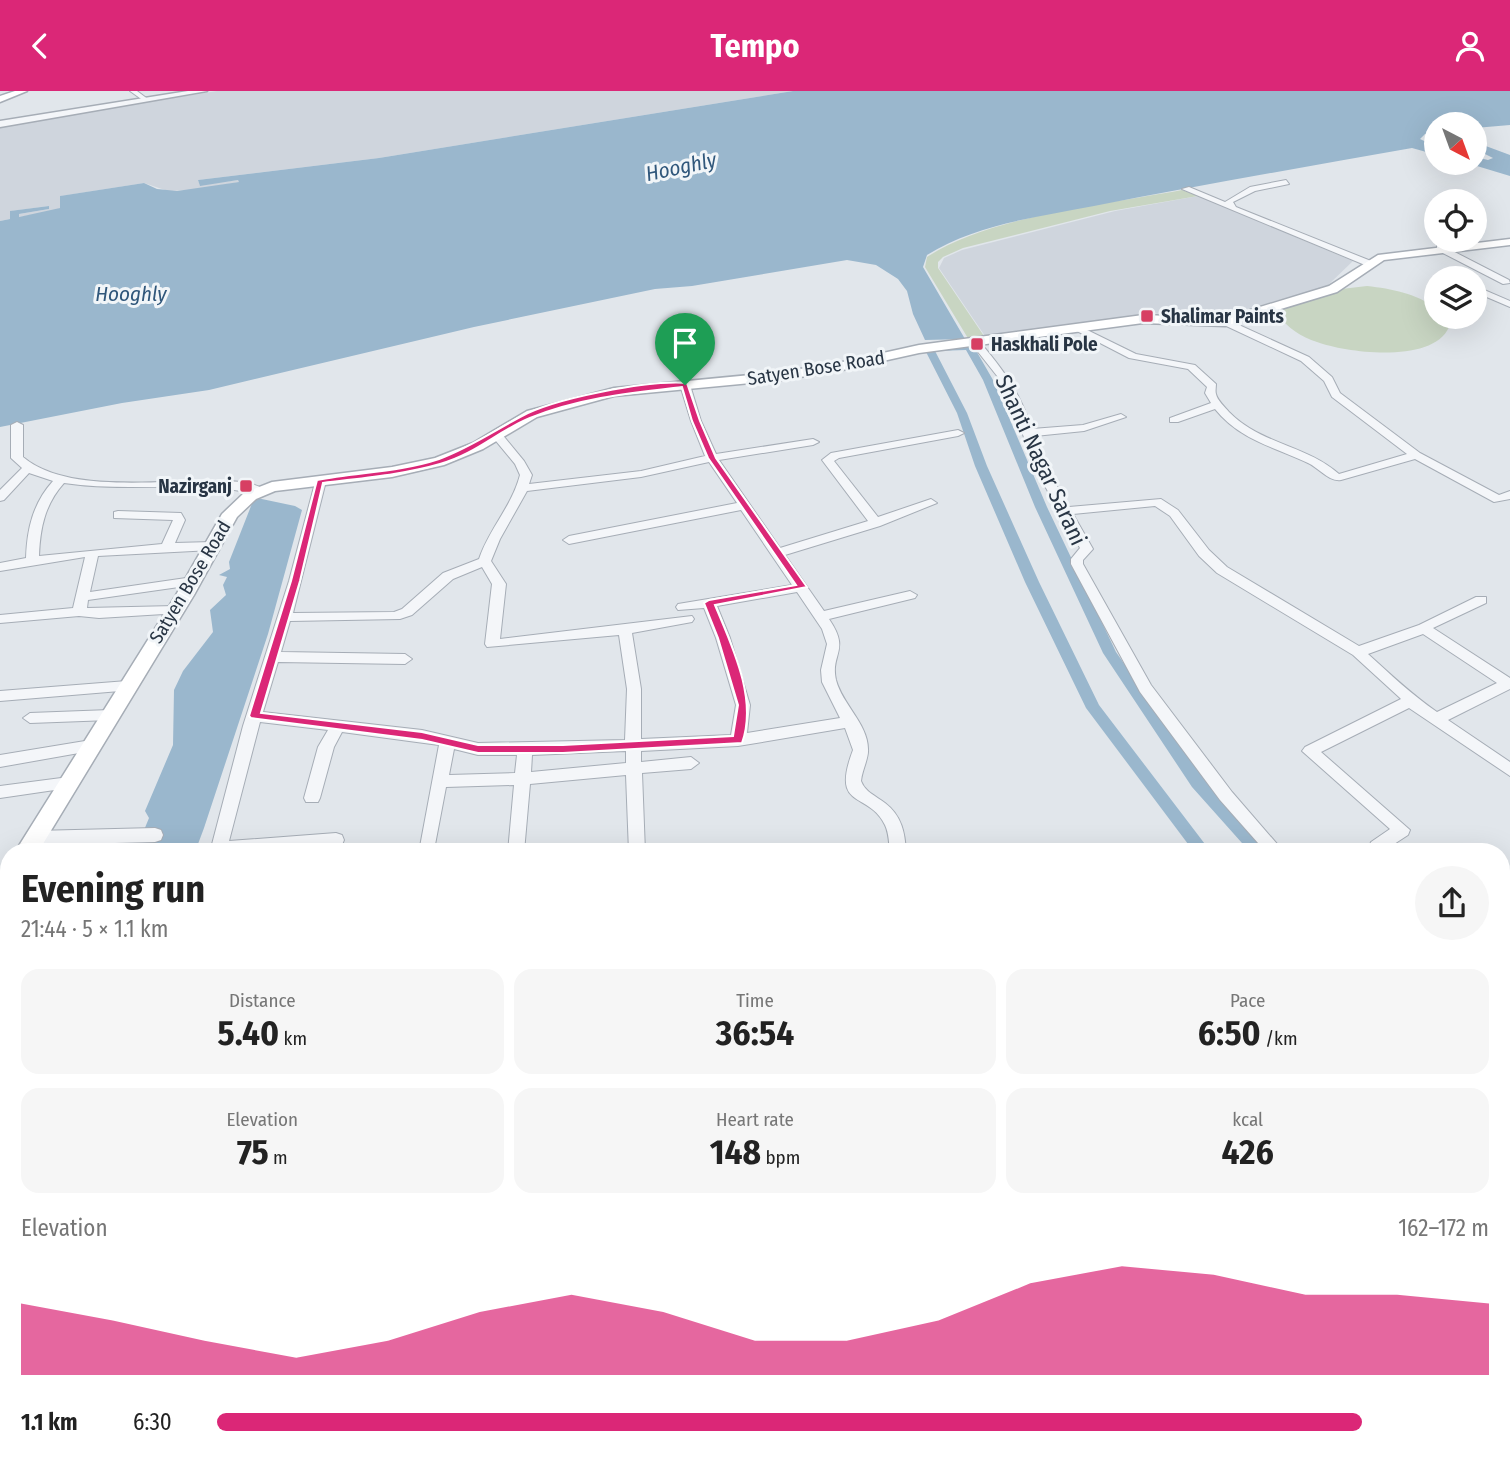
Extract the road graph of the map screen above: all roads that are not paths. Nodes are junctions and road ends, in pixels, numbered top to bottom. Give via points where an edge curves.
1 (203, 91) edge
2 (15, 92) edge
3 (139, 93) edge
4 (0, 99) edge
5 (0, 124) edge
6 (1286, 182) dead end
7 (1186, 189) dead end
8 (1234, 209) junction
9 (1510, 242) edge
10 (1487, 244) edge
11 (1424, 250) edge
12 (1448, 252) edge
13 (1368, 263) junction
14 (1474, 266) edge
15 (1487, 273) edge
16 (1487, 284) edge
17 (1487, 293) edge
18 (1510, 304) edge
19 (1225, 322) junction
20 (1078, 329) junction
21 (973, 343) junction
22 (685, 385) junction
23 (1216, 405) junction
24 (1121, 417) dead end
25 (1174, 420) dead end
26 (17, 425) dead end
27 (958, 433) dead end
28 (1028, 433) junction
29 (497, 435) junction
30 (813, 442) dead end
31 (1416, 455) junction
32 (712, 458) junction
33 (27, 469) junction
34 (60, 480) junction
35 (320, 481) junction
36 (524, 488) junction
37 (261, 491) junction
38 (1510, 495) edge
39 (0, 497) edge
40 (931, 503) dead end
41 (746, 505) junction
42 (1065, 511) junction
43 (118, 515) dead end
44 (876, 523) junction
45 (569, 540) dead end
46 (212, 546) junction
47 (167, 548) junction
48 (92, 553) junction
49 (776, 553) junction
50 (32, 560) junction
51 (485, 561) junction
52 (0, 567) edge
53 (193, 581) junction
54 (802, 587) junction
55 (910, 594) dead end
56 (1481, 600) dead end
57 (709, 603) junction
58 (80, 605) junction
59 (175, 611) junction
60 (822, 616) junction
61 (285, 617) junction
62 (0, 619) edge
63 (1424, 628) junction
64 (625, 630) junction
65 (1358, 652) junction
66 (274, 657) junction
67 (405, 659) dead end
68 (1509, 683) edge
69 (127, 686) junction
70 (0, 697) edge
71 (1410, 701) junction
72 (110, 715) junction
73 (255, 716) junction
74 (30, 718) dead end
75 (1436, 719) junction
76 (848, 722) junction
77 (338, 725) junction
78 (738, 740) junction
79 (447, 743) junction
80 (91, 745) junction
81 (633, 746) junction
82 (525, 749) junction
83 (0, 761) edge
84 (691, 763) dead end
85 (634, 768) junction
86 (1510, 770) edge
87 (522, 779) junction
88 (439, 781) junction
89 (69, 783) junction
90 (0, 792) edge
91 (312, 798) dead end
92 (155, 835) dead end
93 (336, 840) dead end
94 (31, 843) edge
95 (55, 843) edge
96 (221, 843) edge
97 (301, 843) edge
98 (427, 843) edge
99 (517, 843) edge
100 (637, 843) edge
101 (897, 843) edge
102 (1268, 843) edge
103 (1383, 843) edge

1 - 3 street
2 - 4 main road
3 - 5 street
6 - 8 street via 1253,189 1228,201
7 - 8 street
8 - 13 street
9 - 10 main road, Satyen Bose Road
11 - 13 main road, Satyen Bose Road
12 - 14 street
13 - 19 main road, Satyen Bose Road via 1333,289
15 - 16 street via 1501,280
17 - 18 street
19 - 20 main road, Satyen Bose Road via 1158,318
19 - 31 street via 1305,359 1328,379 1336,394
20 - 21 main road, Satyen Bose Road
20 - 23 street via 1133,355 1191,367 1212,386
21 - 22 main road, Satyen Bose Road via 828,369
21 - 28 street, Shanti Nagar Sarani via 1006,380
22 - 29 main road, Satyen Bose Road via 614,392 559,405 524,418
22 - 32 street
23 - 25 street
23 - 31 street via 1262,440 1317,461 1337,478
24 - 28 street via 1084,428
26 - 33 street via 17,458
27 - 44 street via 828,460
28 - 42 street, Shanti Nagar Sarani via 1039,465
29 - 35 main road, Satyen Bose Road via 439,462
29 - 36 street via 520,463 526,475
30 - 32 street
31 - 38 street via 1498,499
32 - 36 street via 641,474
32 - 41 street
33 - 34 street
33 - 39 street
34 - 37 street via 237,485
34 - 50 street via 44,498 35,522
35 - 37 main road, Satyen Bose Road
35 - 61 street
36 - 51 street
37 - 46 main road, Satyen Bose Road via 239,504
40 - 44 street
41 - 45 street
41 - 49 street
42 - 65 street via 1157,502 1174,513 1222,570
42 - 102 street, Shanti Nagar Sarani via 1087,549 1077,564 1145,688 1226,796
43 - 47 street via 177,516
44 - 49 street
46 - 47 street
46 - 53 main road, Satyen Bose Road
47 - 48 street
48 - 50 street
48 - 58 street
49 - 54 street
50 - 52 street
51 - 61 street via 448,576 407,612 396,616
51 - 64 street via 499,583 492,644
53 - 58 street
53 - 59 main road, Satyen Bose Road
54 - 57 street
54 - 60 street
55 - 60 street
56 - 63 street
57 - 64 street
57 - 78 street via 743,705
58 - 59 street via 88,614
58 - 62 street
59 - 69 main road, Satyen Bose Road
60 - 76 street via 834,644 828,682
61 - 66 street
63 - 65 street
63 - 68 street
64 - 81 street via 634,689
65 - 71 street via 1400,686
66 - 67 street
66 - 73 street
68 - 75 street
69 - 70 street
69 - 72 main road, Satyen Bose Road
71 - 75 street
71 - 103 street via 1310,751 1402,830
72 - 74 street
72 - 80 main road, Satyen Bose Road
73 - 77 street
73 - 96 street
75 - 86 street
76 - 78 street
76 - 101 street via 862,750 852,780 862,797 894,825
77 - 79 street
77 - 91 street via 322,758
78 - 81 street
79 - 82 street via 478,749
79 - 88 street
80 - 83 street
80 - 89 main road, Satyen Bose Road
81 - 82 street
81 - 85 street
82 - 87 street
84 - 85 street
85 - 87 street
85 - 100 street
87 - 88 street
87 - 99 street
88 - 98 street
89 - 90 street
89 - 94 main road, Satyen Bose Road
92 - 95 street
93 - 97 street

